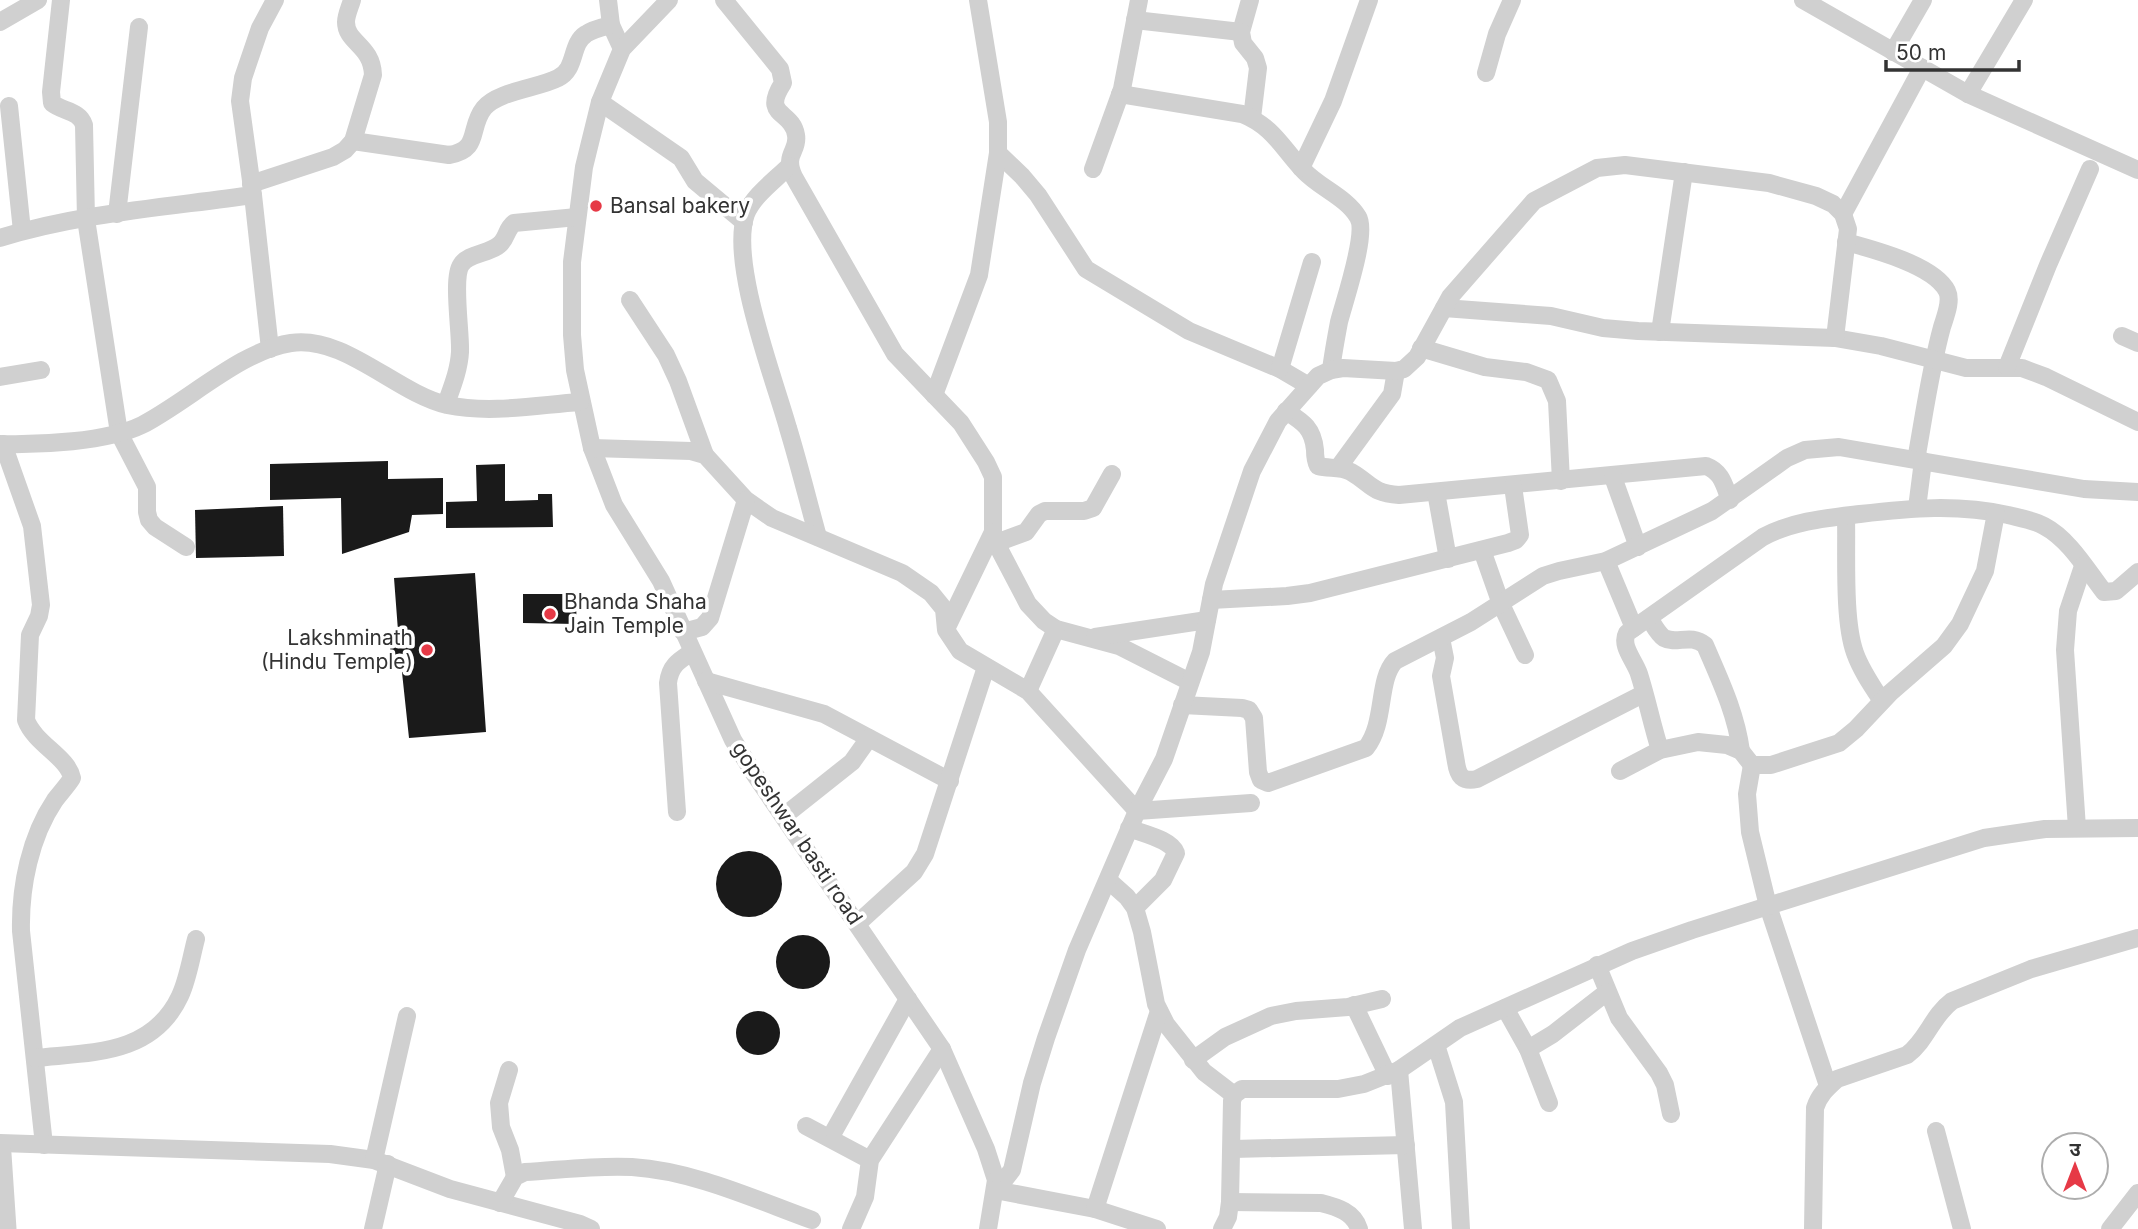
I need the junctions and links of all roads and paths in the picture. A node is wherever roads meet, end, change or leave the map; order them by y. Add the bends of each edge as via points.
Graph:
1 (38, 0) edge
2 (61, 0) edge
3 (275, 0) edge
4 (352, 0) edge
5 (608, 0) edge
6 (669, 0) edge
7 (724, 0) edge
8 (978, 0) edge
9 (1139, 0) edge
10 (1250, 0) edge
11 (1369, 0) edge
12 (1512, 0) edge
13 (1803, 0) edge
14 (1923, 0) edge
15 (2024, 0) edge
16 (1, 19) edge
17 (1135, 20) junction
18 (611, 25) junction
19 (139, 27) dead end
20 (1241, 32) junction
21 (622, 49) junction
22 (1892, 52) junction
23 (1922, 68) junction
24 (1486, 73) dead end
25 (1120, 94) junction
26 (1968, 94) junction
27 (600, 102) junction
28 (9, 106) dead end
29 (1252, 118) junction
30 (353, 141) junction
31 (998, 153) junction
32 (789, 166) junction
33 (1301, 168) junction
34 (1093, 169) dead end
35 (2090, 169) dead end
36 (2138, 170) edge
37 (1684, 172) junction
38 (252, 190) junction
39 (117, 214) junction
40 (1843, 214) junction
41 (577, 217) junction
42 (86, 219) junction
43 (744, 222) junction
44 (22, 231) junction
45 (0, 238) edge
46 (1846, 242) junction
47 (1312, 262) dead end
48 (630, 300) dead end
49 (1444, 308) junction
50 (1660, 331) junction
51 (1835, 338) junction
52 (1421, 348) junction
53 (270, 349) junction
54 (1933, 361) junction
55 (2007, 367) junction
56 (1280, 369) junction
57 (41, 370) dead end
58 (1331, 370) junction
59 (1396, 371) junction
60 (0, 377) edge
61 (1309, 386) junction
62 (934, 395) junction
63 (580, 402) junction
64 (446, 404) junction
65 (1286, 411) junction
66 (2138, 422) edge
67 (119, 433) junction
68 (2, 444) edge
69 (592, 448) junction
70 (705, 455) junction
71 (1920, 461) junction
72 (1338, 468) junction
73 (1112, 474) dead end
74 (1613, 477) junction
75 (1561, 481) junction
76 (1513, 486) junction
77 (1436, 492) junction
78 (2138, 492) edge
79 (746, 500) junction
80 (1730, 500) junction
81 (1917, 508) junction
82 (1996, 513) junction
83 (1846, 516) junction
84 (818, 537) junction
85 (994, 538) junction
86 (186, 547) dead end
87 (1638, 547) junction
88 (1482, 550) junction
89 (1448, 559) junction
90 (1606, 562) junction
91 (2083, 566) junction
92 (2138, 572) edge
93 (1211, 600) junction
94 (1501, 604) junction
95 (1207, 620) junction
96 (1642, 623) junction
97 (1055, 629) junction
98 (946, 630) junction
99 (683, 632) junction
100 (1085, 638) junction
101 (1441, 638) junction
102 (692, 652) junction
103 (1525, 655) dead end
104 (986, 667) junction
105 (705, 681) junction
106 (1191, 682) junction
107 (1028, 691) junction
108 (1643, 694) junction
109 (1882, 701) junction
110 (1182, 705) junction
111 (869, 738) junction
112 (1660, 750) junction
113 (1747, 758) junction
114 (1620, 771) dead end
115 (950, 781) junction
116 (1251, 803) dead end
117 (1137, 811) junction
118 (677, 812) dead end
119 (784, 816) junction
120 (1129, 828) junction
121 (2077, 828) junction
122 (2138, 828) edge
123 (1108, 880) junction
124 (1768, 906) junction
125 (1135, 908) junction
126 (858, 923) junction
127 (2138, 938) edge
128 (196, 939) dead end
129 (1597, 965) junction
130 (1607, 992) junction
131 (908, 999) junction
132 (1382, 999) dead end
133 (1354, 1005) junction
134 (1505, 1008) junction
135 (1159, 1011) junction
136 (407, 1016) dead end
137 (1436, 1045) junction
138 (942, 1049) junction
139 (1528, 1049) junction
140 (35, 1058) junction
141 (1193, 1060) junction
142 (509, 1069) dead end
143 (1394, 1073) junction
144 (1828, 1086) junction
145 (1234, 1095) junction
146 (1549, 1103) dead end
147 (1671, 1114) dead end
148 (806, 1126) dead end
149 (834, 1131) dead end
150 (1936, 1131) dead end
151 (0, 1143) edge
152 (44, 1145) junction
153 (1406, 1145) junction
154 (1233, 1149) junction
155 (0, 1154) edge
156 (870, 1160) junction
157 (381, 1162) junction
158 (515, 1177) junction
159 (995, 1185) junction
160 (2138, 1193) edge
161 (1230, 1202) junction
162 (500, 1203) junction
163 (1095, 1209) junction
164 (812, 1220) dead end
165 (5, 1229) edge
166 (373, 1229) edge
167 (591, 1229) edge
168 (851, 1229) edge
169 (988, 1229) edge
170 (1157, 1229) edge
171 (1222, 1229) edge
172 (1359, 1229) edge
173 (1413, 1229) edge
174 (1461, 1229) edge
175 (1813, 1229) edge
176 (1962, 1229) edge
177 (2110, 1229) edge

1 - 16 street
2 - 42 street via 52,103 75,113 84,125
3 - 38 street via 260,28 240,101
4 - 30 street via 348,33 368,54 373,75
5 - 18 street
6 - 21 street, gopeshwar basti road
7 - 32 street via 783,76 774,96 779,113 794,127 797,138
8 - 31 street via 998,122
9 - 17 street
10 - 20 street
11 - 33 street via 1333,101
12 - 24 street via 1496,34
13 - 22 street
14 - 22 street
15 - 26 street
17 - 20 street
17 - 25 street
18 - 21 street
18 - 30 street via 584,34 570,68 559,78 494,99 485,107 468,149 461,153
19 - 39 street
20 - 29 street via 1258,68
21 - 27 street, gopeshwar basti road
22 - 23 street
23 - 26 street
23 - 40 street
25 - 29 street
25 - 34 street
26 - 36 street
27 - 41 street, gopeshwar basti road
27 - 43 street via 681,158 695,181
28 - 44 street
29 - 33 street via 1271,130
30 - 38 street via 333,157
31 - 56 street via 1038,195 1086,269 1189,331
31 - 62 street via 979,275
32 - 43 street via 753,202
32 - 62 street via 895,354
33 - 58 street via 1347,204 1361,225
35 - 55 street
37 - 40 street via 1769,183 1816,196
37 - 49 street via 1610,165 1534,201
37 - 50 street
38 - 39 street
38 - 53 street
39 - 42 street
40 - 46 street
41 - 63 street, gopeshwar basti road via 572,335
41 - 64 street via 514,223 499,246 461,264 457,278 460,353
42 - 44 street
42 - 67 street
43 - 84 street via 742,250 749,294
44 - 45 street
46 - 51 street
46 - 54 street via 1920,268 1948,291
47 - 56 street
48 - 70 street via 666,355
49 - 50 street
49 - 52 street
50 - 51 street
51 - 54 street
52 - 59 street via 1411,363
52 - 75 street via 1548,380 1557,401
53 - 64 street via 292,343 324,345 415,393
53 - 67 street via 141,426
54 - 55 street via 1966,368
54 - 71 street
55 - 66 street via 2035,372
56 - 61 street
57 - 60 street
58 - 59 street
58 - 61 street
59 - 72 street via 1392,394
61 - 65 street
62 - 85 street via 961,423 993,477
63 - 64 street via 479,409
63 - 69 street, gopeshwar basti road
65 - 72 street via 1307,424 1318,466
65 - 93 street via 1252,471
67 - 68 street
67 - 86 street via 147,487 149,520
68 - 140 street via 30,519 41,605 30,635 26,720 66,764 72,778 55,800 33,848 21,904
69 - 70 street
69 - 99 street, gopeshwar basti road via 614,505 661,581
70 - 79 street
71 - 78 street via 2084,489
71 - 80 street via 1839,447 1805,450
71 - 81 street
72 - 77 street via 1386,494
73 - 85 street via 1093,508 1045,511 1026,532
74 - 75 street
74 - 80 street via 1706,466 1721,477
74 - 87 street
75 - 76 street
76 - 77 street
76 - 88 street via 1520,535
77 - 89 street
79 - 84 street via 772,518
79 - 99 street via 710,618 702,627
80 - 87 street
81 - 82 street
81 - 83 street
82 - 91 street via 2043,525 2059,536
82 - 109 street via 1985,571 1960,624 1944,646
83 - 96 street via 1793,524 1762,537
83 - 109 street via 1854,651
84 - 98 street via 918,582 940,601
85 - 97 street via 1028,604
85 - 98 street
87 - 90 street
88 - 89 street
88 - 94 street
89 - 93 street via 1310,593
90 - 94 street via 1543,576
90 - 96 street
91 - 92 street via 2104,592 2110,593
91 - 121 street via 2068,611 2065,650
93 - 95 street
94 - 101 street
94 - 103 street
95 - 100 street
95 - 106 street
96 - 108 street via 1624,638
96 - 113 street via 1667,639 1692,639 1705,645
97 - 100 street
97 - 107 street
98 - 104 street via 960,652
99 - 102 street, gopeshwar basti road
100 - 106 street via 1119,646
101 - 108 street via 1445,659 1441,676 1458,774 1469,780
101 - 110 street via 1390,666 1374,738 1366,748 1268,783 1258,772 1250,710
102 - 105 street, gopeshwar basti road
102 - 118 street via 669,671
104 - 107 street
104 - 115 street
105 - 111 street via 824,714
105 - 119 street, gopeshwar basti road via 733,740
106 - 110 street
107 - 117 street
108 - 112 street
109 - 113 street via 1839,743 1771,765
110 - 117 street via 1164,759
111 - 115 street
111 - 119 street via 852,762
112 - 113 street via 1698,742 1727,745
112 - 114 street
113 - 124 street via 1750,832
115 - 126 street via 914,872
116 - 117 street
117 - 120 street
119 - 126 street, gopeshwar basti road
120 - 123 street
120 - 125 street via 1165,842 1176,853 1163,880
121 - 122 street
121 - 124 street via 1983,838
123 - 125 street
123 - 159 street via 1046,1038 1012,1170
124 - 129 street
124 - 144 street
125 - 135 street
126 - 131 street, gopeshwar basti road
127 - 144 street via 2031,969 1952,1001 1907,1055
128 - 140 street via 180,996 169,1015 143,1038 116,1050
129 - 130 street
129 - 134 street
130 - 139 street
130 - 147 street via 1619,1018 1659,1073
131 - 138 street, gopeshwar basti road
131 - 149 street
132 - 133 street
133 - 141 street via 1271,1016 1225,1037
133 - 143 street
134 - 137 street via 1460,1028
134 - 139 street
135 - 141 street
135 - 163 street
136 - 157 street
137 - 143 street
137 - 174 street via 1457,1124
138 - 156 street
138 - 159 street, gopeshwar basti road via 986,1149
139 - 146 street
140 - 152 street
141 - 145 street
142 - 158 street via 499,1103
143 - 145 street via 1338,1088 1252,1088
143 - 153 street
144 - 175 street via 1815,1108
145 - 154 street
148 - 156 street
150 - 176 street
151 - 152 street
152 - 157 street via 330,1154
153 - 154 street
153 - 173 street
154 - 161 street
155 - 165 street
156 - 168 street via 865,1197
157 - 162 street
157 - 166 street
158 - 162 street
158 - 164 street via 525,1172 640,1168 715,1185
159 - 163 street
159 - 169 street, gopeshwar basti road
160 - 177 street
161 - 171 street
161 - 172 street via 1321,1203 1350,1214
162 - 167 street
163 - 170 street

